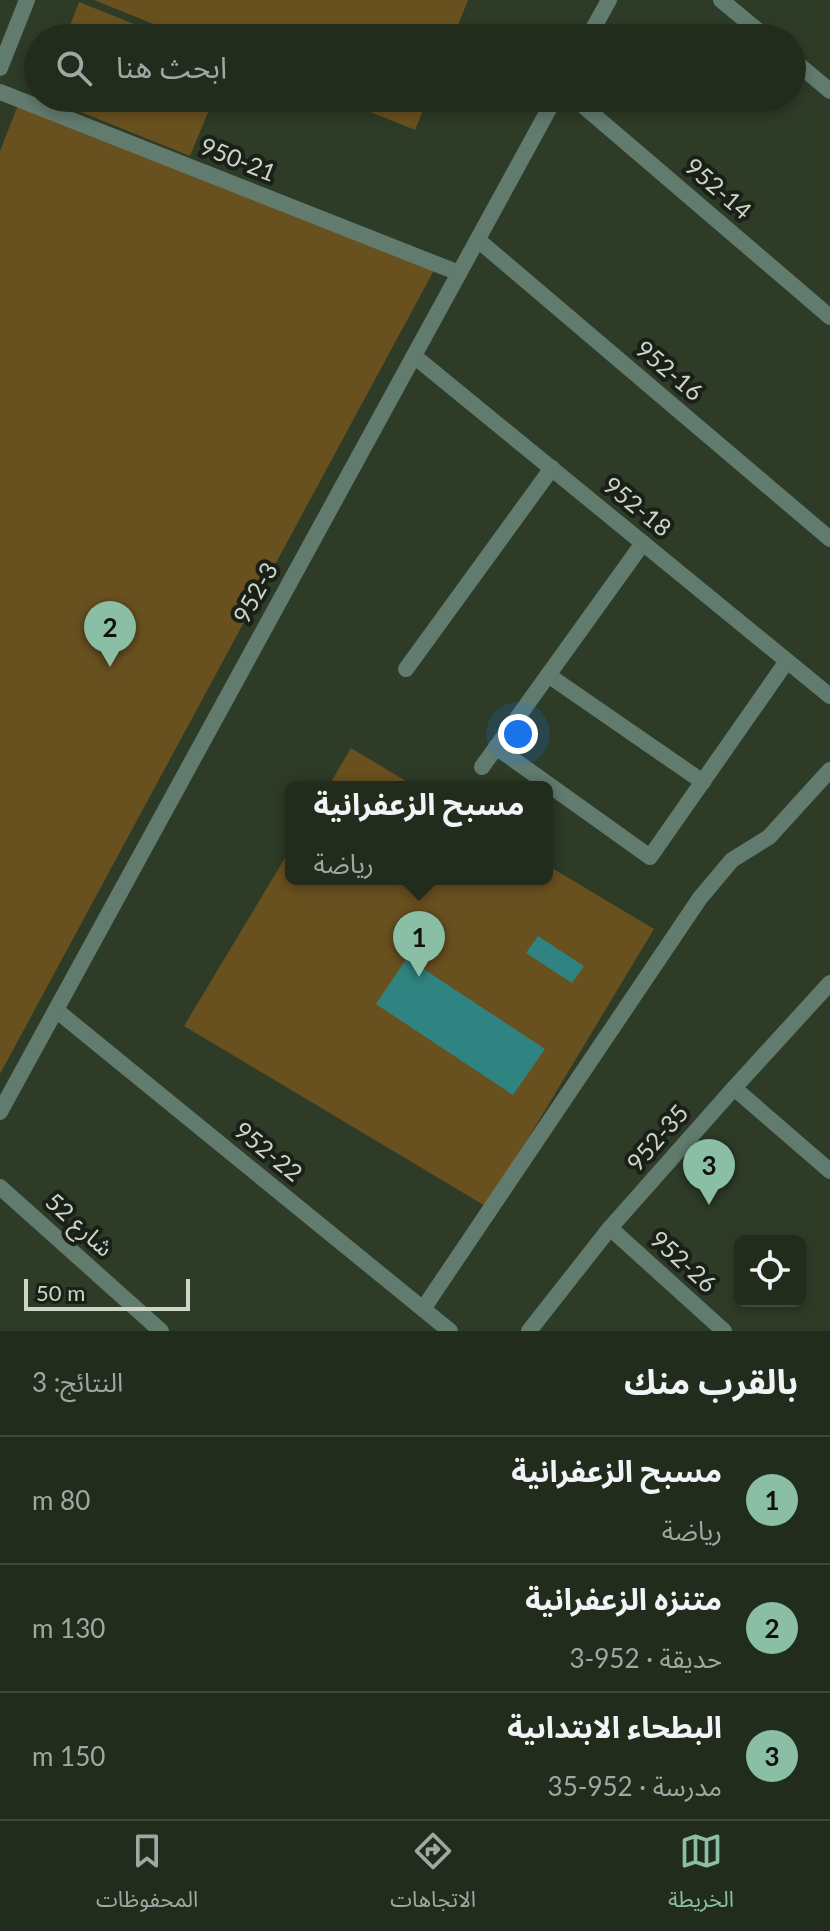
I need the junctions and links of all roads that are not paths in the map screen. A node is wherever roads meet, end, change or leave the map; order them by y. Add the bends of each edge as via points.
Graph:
1 (27, 0) edge
2 (609, 0) edge
3 (721, 0) edge
4 (596, 24) edge
5 (750, 24) edge
6 (0, 68) edge
7 (806, 71) edge
8 (830, 91) edge
9 (0, 92) edge
10 (24, 101) edge
11 (51, 112) edge
12 (547, 112) edge
13 (590, 112) edge
14 (478, 240) junction
15 (459, 273) junction
16 (830, 317) edge
17 (414, 356) junction
18 (552, 468) junction
19 (830, 539) edge
20 (643, 543) junction
21 (787, 661) junction
22 (406, 669) dead end
23 (548, 675) junction
24 (830, 696) edge
25 (496, 747) junction
26 (482, 767) dead end
27 (830, 770) edge
28 (544, 781) edge
29 (703, 782) junction
30 (553, 788) edge
31 (830, 983) edge
32 (56, 1010) junction
33 (734, 1088) junction
34 (0, 1112) edge
35 (830, 1171) edge
36 (0, 1187) edge
37 (610, 1228) junction
38 (423, 1309) junction
39 (161, 1331) edge
40 (450, 1331) edge
41 (529, 1331) edge
42 (724, 1331) edge

1 - 6 street
2 - 4 street
3 - 5 street
7 - 8 street
9 - 10 street, 950-21
11 - 15 street, 950-21
12 - 14 street, 952-3
13 - 16 street, 952-14
14 - 15 street, 952-3
14 - 19 street, 952-16
15 - 17 street, 952-3
17 - 18 street, 952-18
17 - 32 street, 952-3
18 - 20 street, 952-18
18 - 22 street
20 - 21 street, 952-18
20 - 23 street
21 - 24 street, 952-18
21 - 29 street
23 - 25 street
23 - 29 street
25 - 26 street
25 - 28 street
27 - 38 street via 769,837 732,860 700,898
29 - 30 street via 650,857
31 - 33 street, 952-35
32 - 34 street, 952-3
32 - 38 street, 952-22
33 - 35 street
33 - 37 street, 952-35
36 - 39 street, شارع 52
37 - 41 street, 952-35
37 - 42 street, 952-26
38 - 40 street, 952-22

